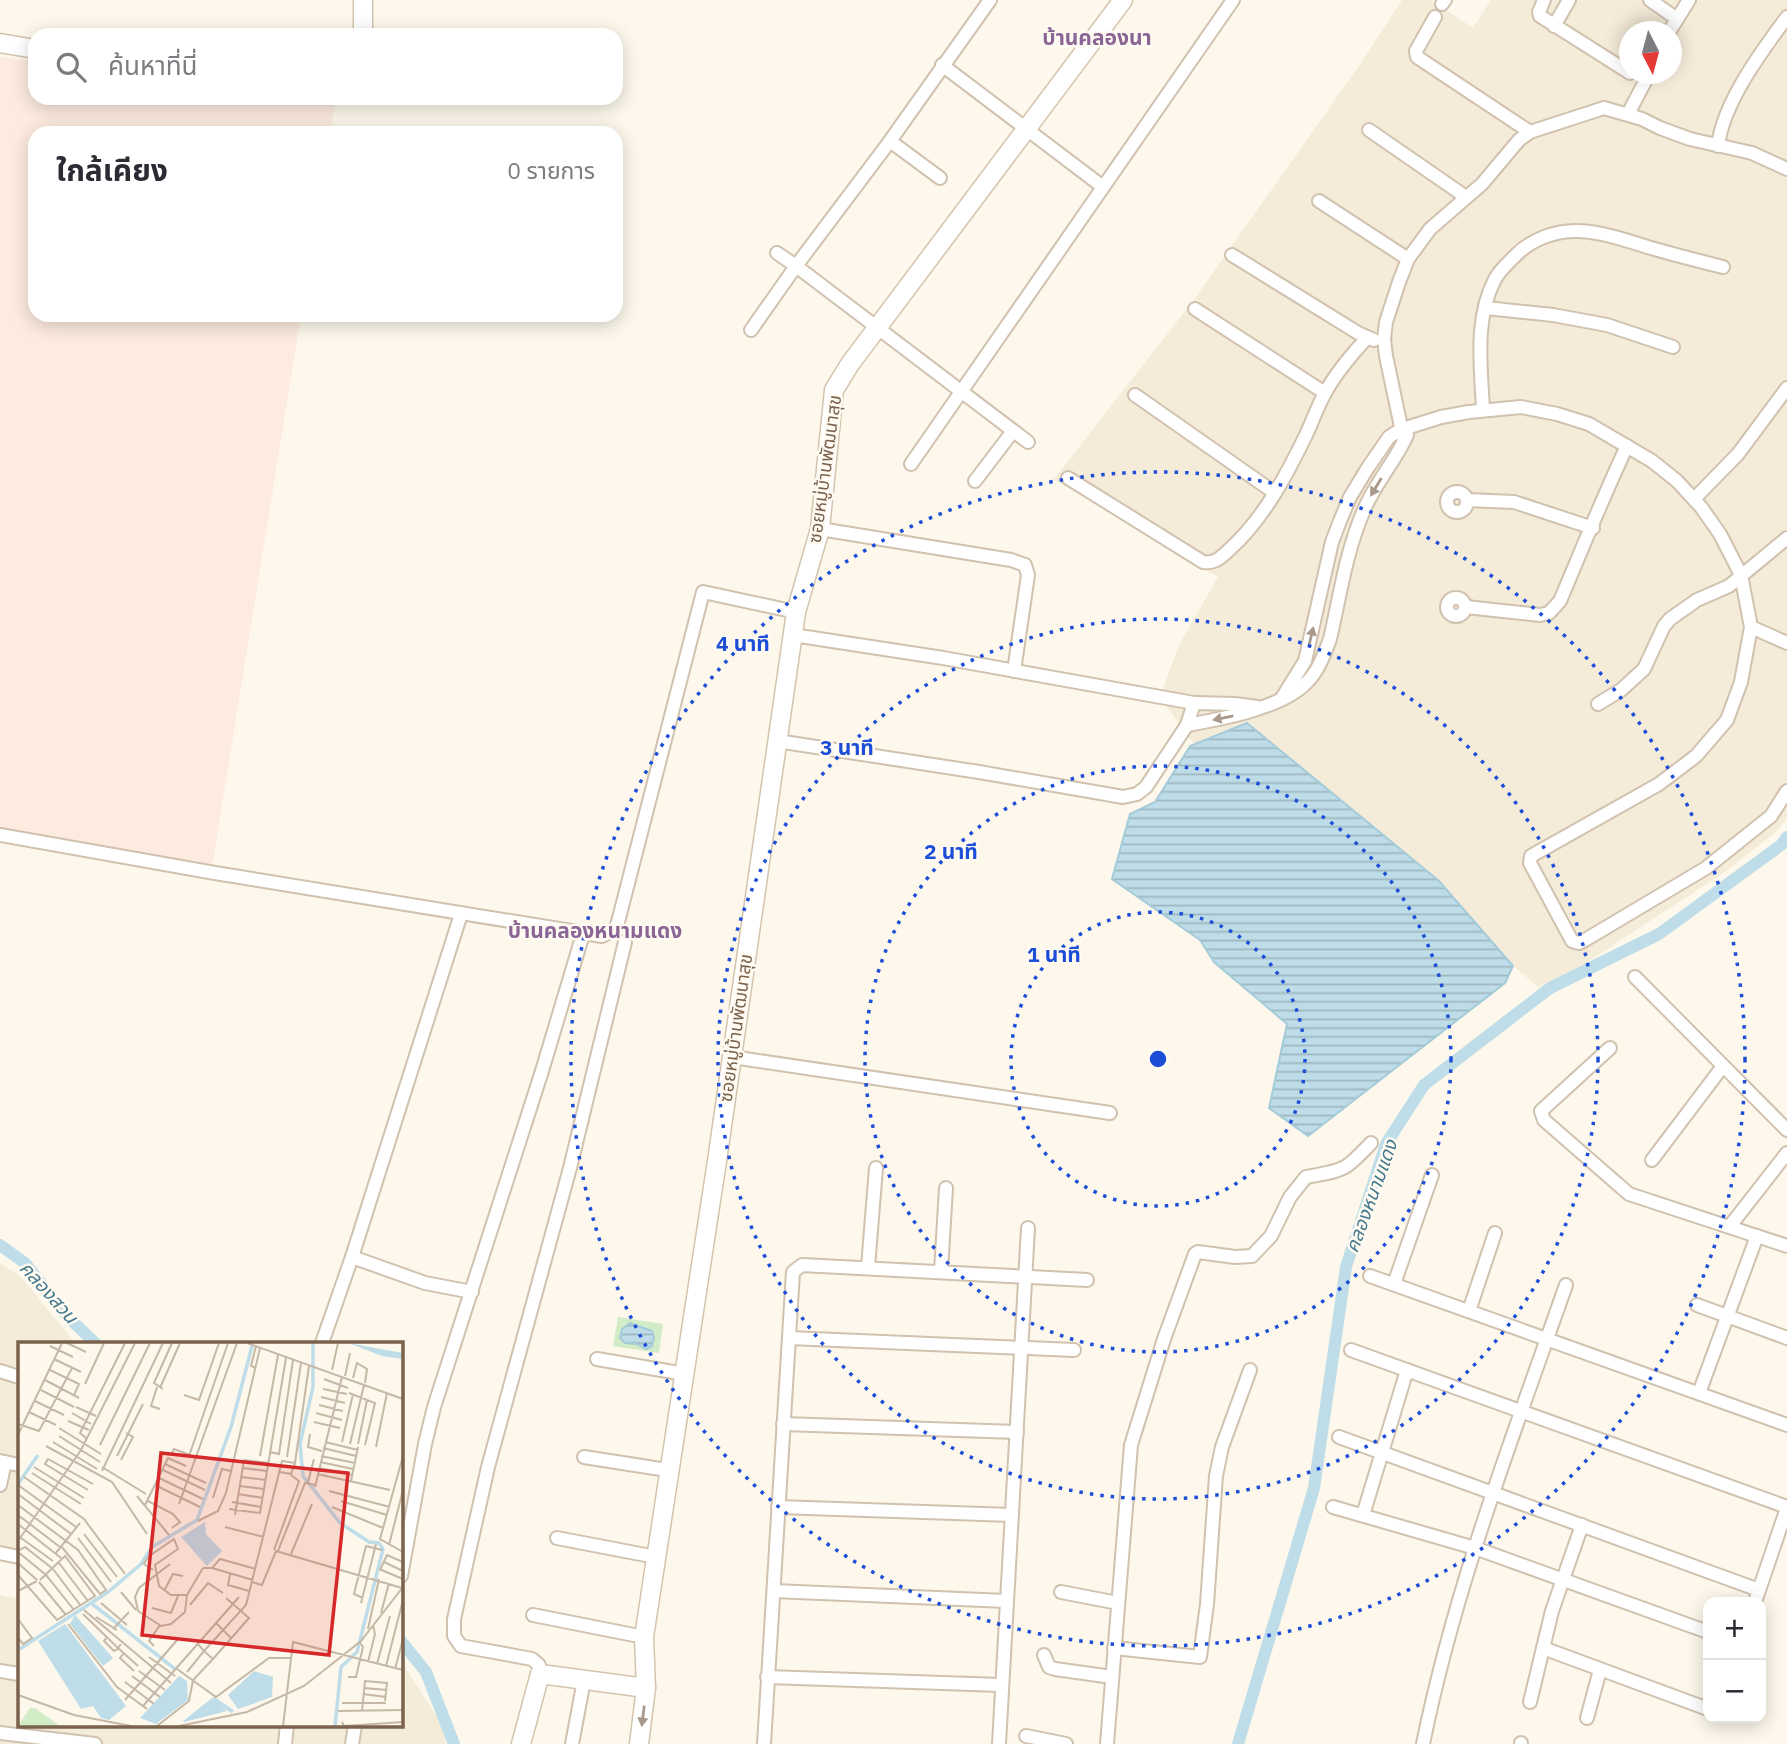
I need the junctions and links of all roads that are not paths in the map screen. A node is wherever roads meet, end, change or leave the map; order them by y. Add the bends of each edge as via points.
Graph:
1 (363, 0) edge
2 (990, 0) edge
3 (1123, 0) edge
4 (1233, 0) edge
5 (1544, 0) edge
6 (1569, 0) edge
7 (1650, 0) edge
8 (1689, 0) edge
9 (1435, 17) dead end
10 (1787, 17) edge
11 (1677, 19) joint
12 (1554, 26) junction
13 (363, 28) edge
14 (0, 43) edge
15 (28, 48) edge
16 (942, 65) junction
17 (1619, 66) edge
18 (1644, 84) edge
19 (1628, 114) junction
20 (1027, 129) junction
21 (1370, 130) dead end
22 (1530, 132) junction
23 (890, 141) junction
24 (1718, 146) junction
25 (1787, 169) edge
26 (940, 178) dead end
27 (1103, 187) junction
28 (1466, 197) junction
29 (1319, 201) dead end
30 (777, 253) dead end
31 (1232, 254) dead end
32 (1408, 259) junction
33 (796, 266) junction
34 (1723, 267) dead end
35 (1486, 308) junction
36 (1195, 309) dead end
37 (879, 328) junction
38 (751, 330) dead end
39 (1367, 338) junction
40 (1385, 344) junction
41 (1673, 347) dead end
42 (1787, 388) edge
43 (961, 393) junction
44 (1325, 393) junction
45 (1135, 395) dead end
46 (1483, 410) junction
47 (1013, 431) junction
48 (1407, 431) junction
49 (1028, 442) dead end
50 (1628, 446) junction
51 (911, 464) dead end
52 (1068, 478) dead end
53 (975, 481) dead end
54 (1275, 493) junction
55 (1694, 499) junction
56 (1467, 500) dead end
57 (1593, 528) junction
58 (820, 529) junction
59 (1787, 538) edge
60 (1741, 575) junction
61 (1466, 607) dead end
62 (796, 612) junction
63 (1751, 627) junction
64 (793, 635) junction
65 (1787, 643) edge
66 (1014, 671) junction
67 (1282, 698) junction
68 (1194, 703) junction
69 (1598, 704) dead end
70 (1257, 707) junction
71 (1187, 724) junction
72 (777, 741) junction
73 (1787, 791) edge
74 (0, 835) edge
75 (461, 914) junction
76 (583, 934) junction
77 (625, 942) dead end
78 (1635, 976) dead end
79 (1610, 1048) dead end
80 (732, 1057) junction
81 (1723, 1066) junction
82 (1110, 1113) dead end
83 (1787, 1130) edge
84 (1371, 1143) dead end
85 (1787, 1153) edge
86 (1652, 1160) dead end
87 (876, 1168) dead end
88 (1432, 1175) dead end
89 (946, 1188) dead end
90 (1730, 1226) junction
91 (1028, 1228) dead end
92 (1495, 1233) dead end
93 (1757, 1236) junction
94 (1787, 1246) edge
95 (352, 1257) junction
96 (869, 1267) junction
97 (942, 1271) junction
98 (1027, 1276) junction
99 (1370, 1276) dead end
100 (1087, 1280) dead end
101 (1394, 1284) junction
102 (1566, 1284) dead end
103 (472, 1292) junction
104 (1698, 1305) dead end
105 (1469, 1311) junction
106 (1728, 1317) junction
107 (789, 1338) junction
108 (1787, 1338) edge
109 (1547, 1339) junction
110 (322, 1342) edge
111 (1021, 1348) junction
112 (1074, 1350) dead end
113 (1351, 1350) dead end
114 (597, 1359) dead end
115 (1250, 1370) dead end
116 (1407, 1370) junction
117 (0, 1371) edge
118 (684, 1373) junction
119 (18, 1377) edge
120 (1699, 1393) junction
121 (1521, 1410) junction
122 (783, 1424) junction
123 (1787, 1425) edge
124 (1017, 1432) junction
125 (1339, 1437) dead end
126 (1380, 1452) junction
127 (584, 1457) dead end
128 (3, 1462) edge
129 (668, 1472) junction
130 (0, 1485) edge
131 (1493, 1493) junction
132 (778, 1507) junction
133 (1333, 1507) dead end
134 (1787, 1507) edge
135 (1012, 1515) junction
136 (1363, 1515) junction
137 (1582, 1525) junction
138 (557, 1538) dead end
139 (1475, 1548) junction
140 (0, 1553) edge
141 (655, 1556) junction
142 (18, 1557) edge
143 (402, 1571) edge
144 (1563, 1581) junction
145 (774, 1591) junction
146 (1061, 1592) dead end
147 (1757, 1596) edge
148 (1006, 1601) junction
149 (1118, 1603) junction
150 (533, 1615) dead end
151 (1703, 1631) edge
152 (644, 1637) junction
153 (1114, 1648) junction
154 (1543, 1648) junction
155 (1044, 1655) dead end
156 (1600, 1670) junction
157 (0, 1671) edge
158 (18, 1674) edge
159 (540, 1674) junction
160 (768, 1677) junction
161 (1112, 1677) junction
162 (584, 1681) junction
163 (1001, 1685) junction
164 (646, 1688) junction
165 (1530, 1702) dead end
166 (1703, 1707) edge
167 (1587, 1718) dead end
168 (288, 1726) edge
169 (355, 1726) edge
170 (0, 1733) edge
171 (1026, 1736) dead end
172 (94, 1744) edge
173 (285, 1744) edge
174 (352, 1744) edge
175 (521, 1744) edge
176 (572, 1744) edge
177 (639, 1744) edge
178 (764, 1744) edge
179 (999, 1744) edge
180 (1066, 1744) edge
181 (1107, 1744) edge
182 (1423, 1744) edge

1 - 13 street
2 - 16 street
3 - 20 street, ซอยหมู่บ้านพัฒนาสุข
4 - 27 street
5 - 12 street via 1540,16
6 - 12 street
7 - 11 street
8 - 11 street
9 - 22 street via 1417,57
10 - 24 street via 1726,110
12 - 17 street
14 - 15 street
16 - 20 street
16 - 23 street
18 - 19 street
19 - 22 street via 1604,108
19 - 24 street
20 - 27 street
20 - 37 street, ซอยหมู่บ้านพัฒนาสุข
21 - 28 street
22 - 28 street
23 - 26 street
23 - 33 street
24 - 25 street via 1752,153
27 - 43 street
28 - 32 street via 1430,229
29 - 32 street
30 - 33 street
31 - 39 street
32 - 40 street via 1386,321
33 - 37 street
33 - 38 street
34 - 35 street via 1599,234 1552,234 1523,248 1496,276
35 - 41 street via 1607,325
35 - 46 street via 1480,355
36 - 44 street
37 - 43 street
37 - 58 street, ซอยหมู่บ้านพัฒนาสุข via 834,390
39 - 40 street
39 - 44 street
40 - 48 street
42 - 55 street via 1738,454
43 - 47 street
43 - 51 street
44 - 54 street
45 - 54 street
46 - 48 street via 1441,417
46 - 50 street via 1521,407 1557,414 1589,424
47 - 49 street
47 - 53 street
48 -> 67 street via 1355,531 1324,656 1307,682
67 -> 48 street via 1305,661 1332,542 1350,497 1389,438
50 - 55 street via 1661,467
50 - 57 street
52 - 54 street via 1210,563 1243,537
55 - 60 street via 1720,534
56 - 57 street via 1514,502
57 - 61 street via 1560,601 1549,613
58 - 62 street, ซอยหมู่บ้านพัฒนาสุข
58 - 66 street via 1024,565 1028,575
59 - 60 street
60 - 63 street
60 - 69 street via 1670,619 1644,669
62 - 64 street, ซอยหมู่บ้านพัฒนาสุข
62 - 76 street via 703,592 618,922 602,936
63 - 65 street
63 - 73 street via 1733,705 1711,740 1659,784 1534,853 1530,863 1572,941 1579,943 1706,868 1771,816
64 - 66 street
64 - 72 street, ซอยหมู่บ้านพัฒนาสุข
66 - 68 street
67 - 70 street
68 - 70 street
68 - 71 street
70 -> 71 street via 1241,715
71 - 72 street via 1146,787 1123,797
72 - 80 street, ซอยหมู่บ้านพัฒนาสุข
74 - 75 street
75 - 76 street
75 - 95 street
76 - 103 street
77 - 159 street via 570,1168 488,1467 454,1619 454,1636 461,1646 532,1658
78 - 81 street
79 - 90 street via 1541,1111 1544,1120 1629,1194
80 - 82 street
80 - 118 street, ซอยหมู่บ้านพัฒนาสุข
81 - 83 street
81 - 86 street
84 - 149 street via 1339,1172 1306,1177 1290,1197 1271,1236 1252,1256 1195,1254 1134,1430
85 - 90 street
87 - 96 street
88 - 101 street
89 - 97 street
90 - 93 street
91 - 98 street
92 - 105 street
93 - 94 street
93 - 106 street
95 - 103 street via 425,1283
95 - 110 street
96 - 97 street
96 - 107 street via 797,1268 792,1278
97 - 98 street
98 - 100 street
98 - 111 street
99 - 101 street
101 - 105 street
102 - 109 street
103 - 143 street via 434,1407
104 - 106 street
105 - 109 street
106 - 108 street
106 - 120 street
107 - 111 street
107 - 122 street
109 - 120 street
109 - 121 street
111 - 112 street
111 - 124 street
113 - 116 street
114 - 118 street
115 - 153 street via 1218,1462 1200,1657
116 - 121 street
116 - 126 street
117 - 119 street
118 - 129 street, ซอยหมู่บ้านพัฒนาสุข
120 - 123 street
121 - 131 street
121 - 134 street
122 - 124 street
122 - 132 street
124 - 135 street
125 - 126 street
126 - 131 street
126 - 136 street
127 - 129 street
128 - 130 street
129 - 141 street, ซอยหมู่บ้านพัฒนาสุข
131 - 137 street
131 - 139 street
132 - 135 street
132 - 145 street
133 - 136 street
134 - 147 street
135 - 148 street
136 - 139 street
137 - 144 street
137 - 147 street
138 - 141 street
139 - 144 street
139 - 182 street
140 - 142 street
141 - 152 street, ซอยหมู่บ้านพัฒนาสุข
144 - 151 street
144 - 154 street
145 - 148 street
145 - 160 street
146 - 149 street
148 - 163 street
149 - 153 street
150 - 152 street
152 - 164 street, ซอยหมู่บ้านพัฒนาสุข
153 - 161 street
154 - 156 street
154 - 165 street
155 - 161 street via 1055,1669
156 - 166 street
156 - 167 street
157 - 158 street
159 - 162 street
159 - 175 street
160 - 163 street
160 - 178 street
161 - 181 street
162 - 164 street
162 - 176 street
163 - 179 street
164 -> 177 street, ซอยหมู่บ้านพัฒนาสุข
168 - 173 street
169 - 174 street
170 - 172 street
171 - 180 street

